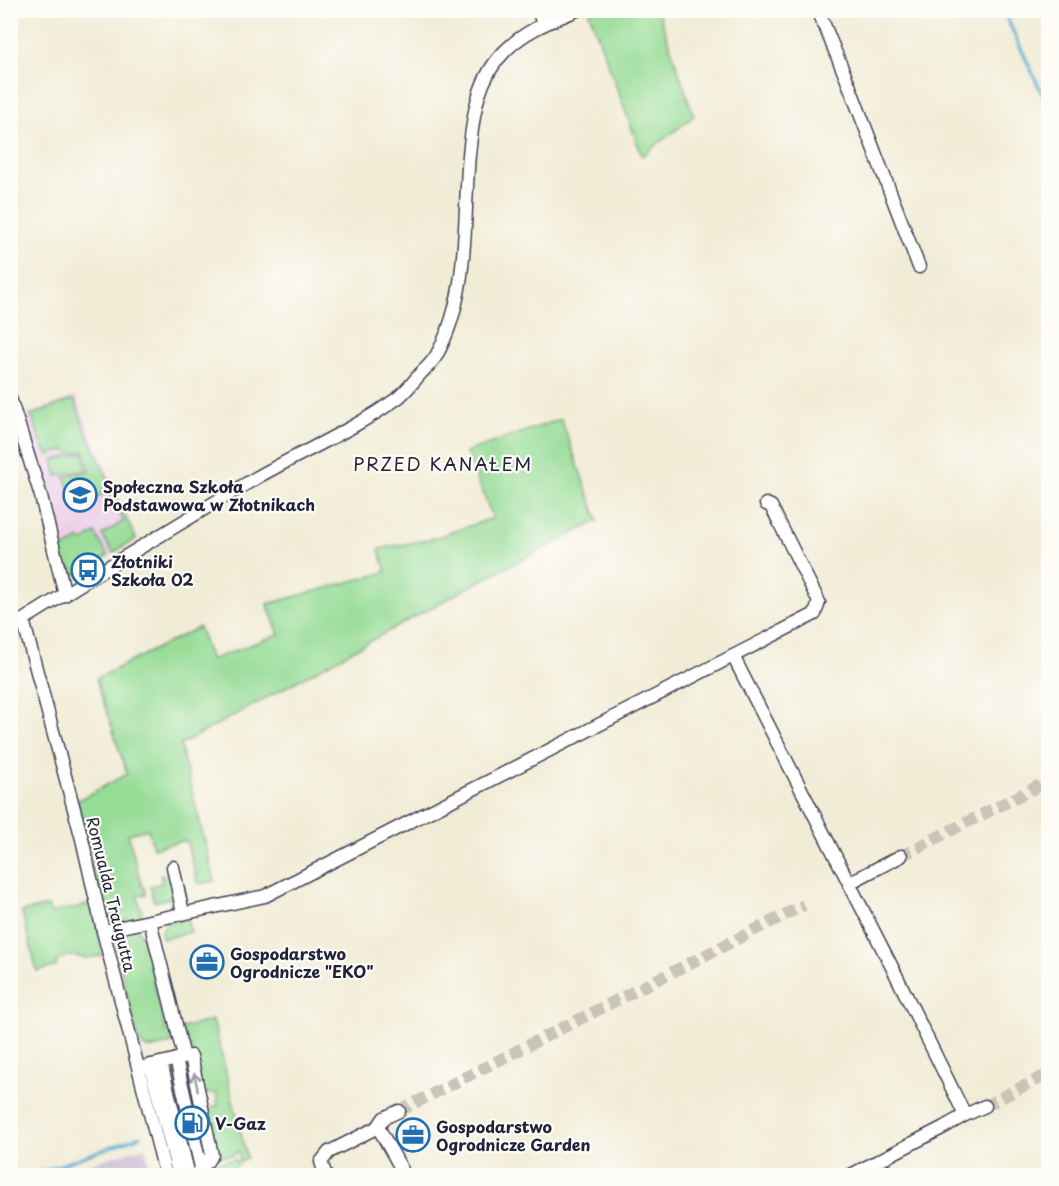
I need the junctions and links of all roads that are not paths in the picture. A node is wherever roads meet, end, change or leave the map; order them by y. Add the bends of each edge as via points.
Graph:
1 (538, 10) edge
2 (577, 10) edge
3 (818, 10) edge
4 (543, 24) junction
5 (919, 267) dead end
6 (10, 398) edge
7 (766, 504) dead end
8 (65, 595) junction
9 (23, 620) junction
10 (10, 628) edge
11 (733, 656) junction
12 (901, 856) tunnel mouth
13 (173, 867) dead end
14 (849, 883) junction
15 (183, 913) junction
16 (150, 921) junction
17 (103, 931) junction
18 (180, 1058) junction
19 (150, 1065) junction
20 (985, 1106) tunnel mouth
21 (399, 1111) tunnel mouth
22 (965, 1115) junction
23 (378, 1128) junction
24 (402, 1170) dead end
25 (198, 1172) edge
26 (165, 1176) edge
27 (178, 1176) edge
28 (189, 1176) edge
29 (326, 1176) edge
30 (849, 1176) edge

1 - 4 street
2 - 4 street
3 - 5 street
4 - 8 street via 500,56 477,102 461,277 453,318 435,358 400,396
6 - 8 street via 41,496
7 - 11 street via 771,506 819,602 815,614
8 - 9 street
9 - 10 street
9 - 17 street, Romualda Traugutta
11 - 14 street
11 - 15 street via 265,896
12 - 14 street
13 - 15 street
14 - 22 street
15 - 16 street
16 - 17 street
16 - 18 street
17 - 19 street, Romualda Traugutta
18 - 19 street
25 -> 18 street via 212,1155 191,1056
19 - 26 street, Romualda Traugutta
19 - 27 street
19 - 28 street
20 - 22 street
21 - 23 street via 384,1118
22 - 30 street
23 - 24 street
23 - 29 street via 329,1152 321,1162

